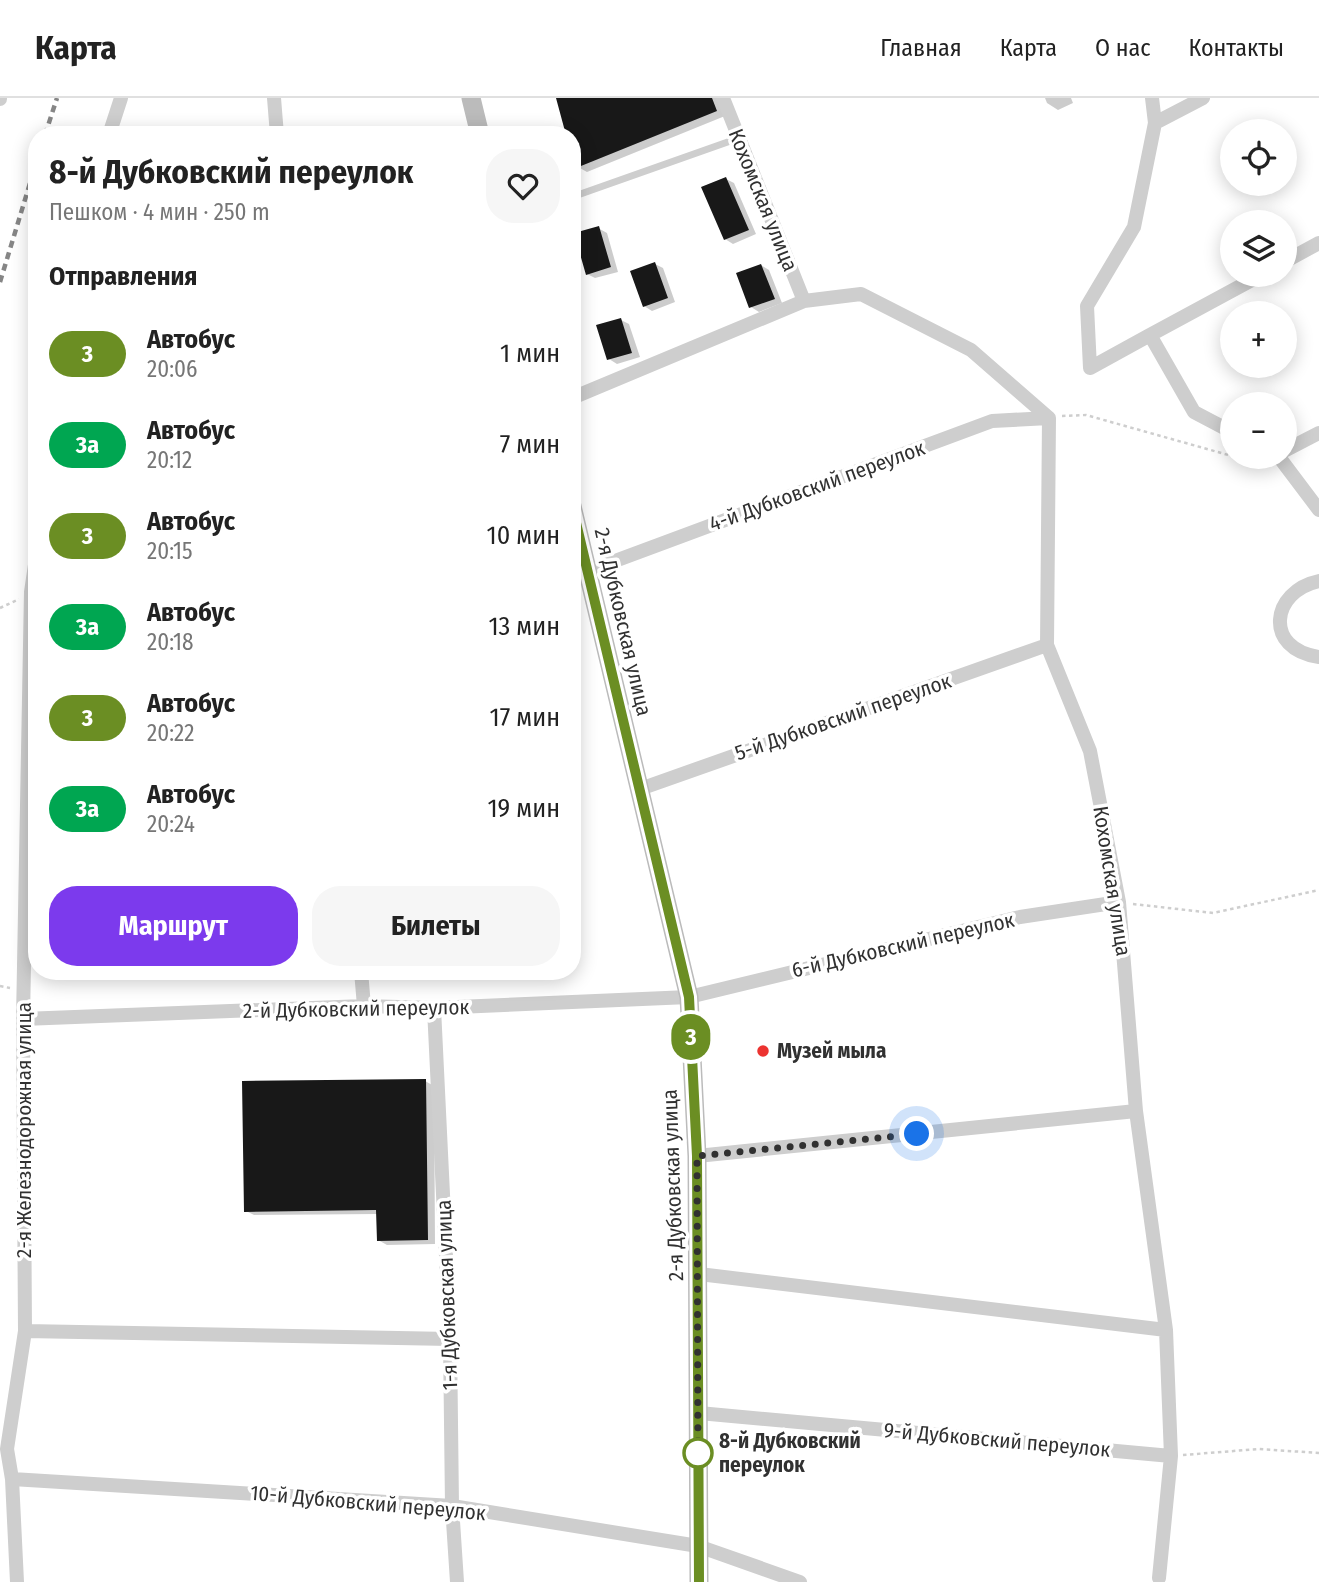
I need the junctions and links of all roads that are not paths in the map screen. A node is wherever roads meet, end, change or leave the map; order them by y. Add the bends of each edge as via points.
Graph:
1 (121, 98) edge
2 (274, 98) edge
3 (471, 98) edge
4 (723, 98) edge
5 (1152, 98) edge
6 (1203, 98) edge
7 (1155, 123) junction
8 (112, 126) edge
9 (276, 126) edge
10 (478, 126) edge
11 (739, 138) junction
12 (581, 194) edge
13 (1319, 243) edge
14 (1297, 255) edge
15 (1239, 287) edge
16 (804, 301) junction
17 (1150, 335) junction
18 (581, 394) edge
19 (1049, 418) junction
20 (1220, 426) edge
21 (1319, 433) edge
22 (1297, 444) edge
23 (1288, 469) edge
24 (1319, 510) edge
25 (581, 571) edge
26 (581, 575) edge
27 (1319, 581) edge
28 (1047, 645) junction
29 (1319, 657) edge
30 (28, 752) edge
31 (639, 789) junction
32 (1119, 902) junction
33 (362, 980) edge
34 (689, 997) junction
35 (364, 1006) junction
36 (434, 1008) junction
37 (23, 1019) junction
38 (1136, 1111) junction
39 (697, 1156) junction
40 (699, 1274) junction
41 (1166, 1330) junction
42 (24, 1331) junction
43 (450, 1339) junction
44 (699, 1413) junction
45 (1171, 1456) junction
46 (12, 1479) junction
47 (452, 1506) junction
48 (698, 1546) junction
49 (1159, 1578) dead end
50 (18, 1582) edge
51 (457, 1582) edge
52 (699, 1582) edge
53 (800, 1582) edge

1 - 8 street
2 - 9 street
3 - 10 main road
4 - 11 street, Кохомская улица
5 - 7 street
6 - 7 street
7 - 17 street via 1134,227 1087,306 1090,368
11 - 12 lane
11 - 16 street, Кохомская улица
13 - 14 street
15 - 17 street
16 - 18 street
16 - 19 street via 861,294 971,350
17 - 20 street via 1194,412
19 - 25 street, 4-й Дубковский переулок via 992,421
19 - 28 street, Кохомская улица
21 - 22 street
23 - 24 street
26 - 31 main road, 2-я Дубковская улица
27 - 29 street via 1297,590 1278,627 1292,647
28 - 31 street, 5-й Дубковский переулок
28 - 32 street, Кохомская улица via 1090,751
30 - 37 street, 2-я Железнодорожная улица
31 - 34 main road, 2-я Дубковская улица
32 - 34 street, 6-й Дубковский переулок via 1020,917
32 - 38 street, Кохомская улица
33 - 35 street
34 - 36 street, 2-й Дубковский переулок
34 - 39 main road, 2-я Дубковская улица
35 - 36 street, 2-й Дубковский переулок
35 - 37 street, 2-й Дубковский переулок
36 - 43 street, 1-я Дубковская улица
37 - 42 street, 2-я Железнодорожная улица
38 - 39 street
38 - 41 street, Кохомская улица
39 - 40 main road, 2-я Дубковская улица
40 - 41 street
40 - 44 main road, 2-я Дубковская улица
41 - 45 street, Кохомская улица
42 - 43 street
42 - 46 street, 2-я Железнодорожная улица via 7,1449
43 - 47 street, 1-я Дубковская улица
44 - 45 street, 9-й Дубковский переулок
44 - 48 main road, 2-я Дубковская улица
45 - 49 street, Кохомская улица
46 - 47 street, 10-й Дубковский переулок
46 - 50 street, 2-я Железнодорожная улица
47 - 48 street, 10-й Дубковский переулок
47 - 51 street, 1-я Дубковская улица
48 - 52 main road, 2-я Дубковская улица
48 - 53 street, 10-й Дубковский переулок

